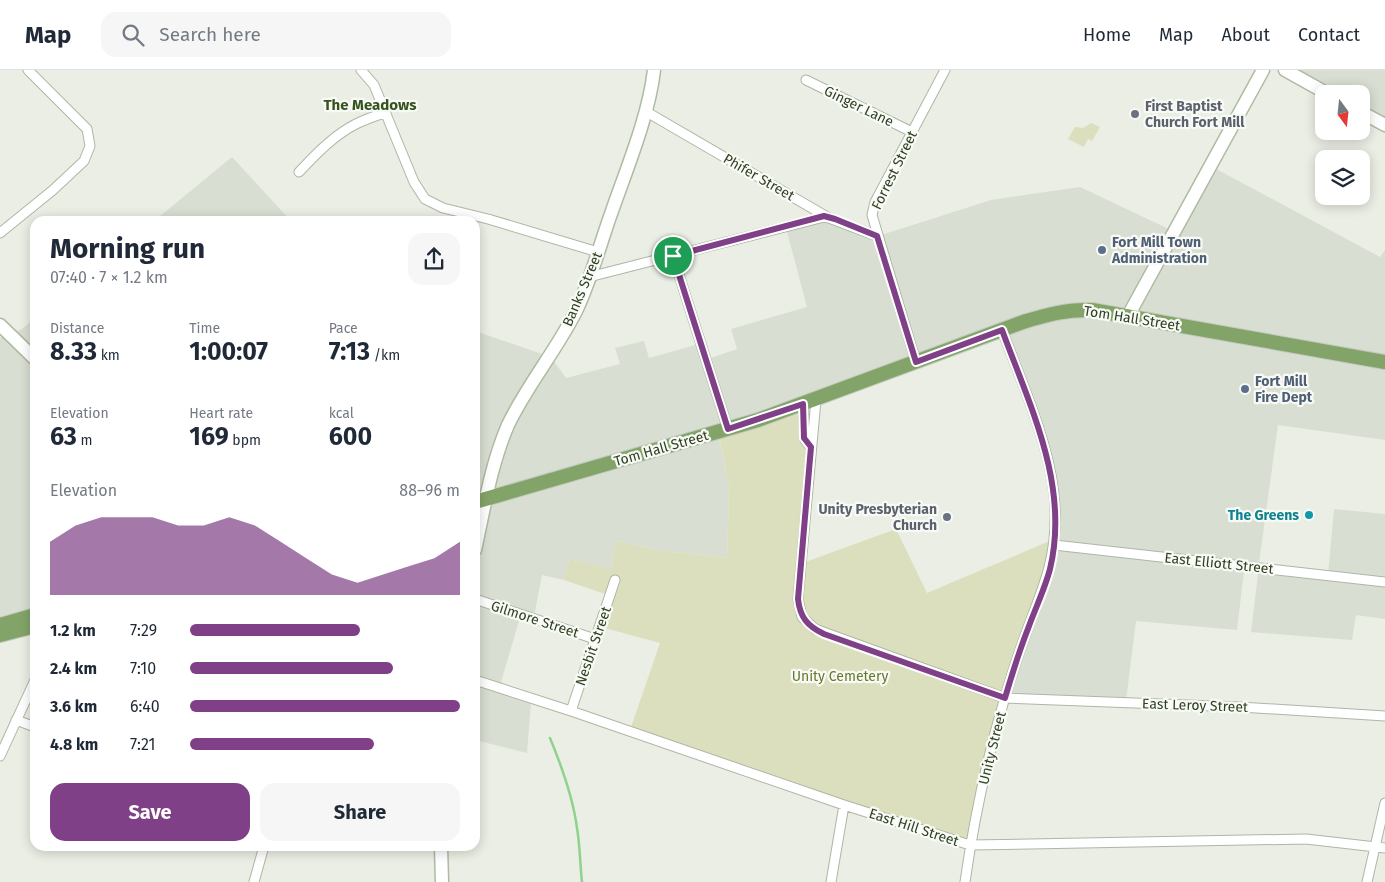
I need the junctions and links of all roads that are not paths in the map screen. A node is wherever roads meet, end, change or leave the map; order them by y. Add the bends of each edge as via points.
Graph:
1 (28, 70) edge
2 (361, 70) edge
3 (654, 70) edge
4 (945, 70) edge
5 (1263, 70) edge
6 (1284, 70) edge
7 (806, 80) dead end
8 (1315, 87) edge
9 (645, 111) junction
10 (386, 112) junction
11 (1370, 117) edge
12 (1385, 125) edge
13 (912, 132) junction
14 (299, 172) dead end
15 (476, 216) edge
16 (480, 217) edge
17 (829, 218) junction
18 (0, 233) edge
19 (877, 236) junction
20 (598, 252) junction
21 (673, 256) junction
22 (589, 277) junction
23 (1128, 316) junction
24 (0, 325) edge
25 (1002, 330) junction
26 (30, 354) edge
27 (916, 362) junction
28 (1385, 362) edge
29 (809, 402) junction
30 (728, 429) junction
31 (811, 447) junction
32 (480, 497) edge
33 (480, 499) edge
34 (1054, 545) junction
35 (615, 580) dead end
36 (1385, 582) edge
37 (480, 601) edge
38 (30, 616) edge
39 (0, 625) edge
40 (30, 627) edge
41 (0, 635) edge
42 (595, 639) junction
43 (480, 682) edge
44 (30, 691) edge
45 (1005, 698) junction
46 (571, 711) junction
47 (1385, 716) edge
48 (16, 720) junction
49 (30, 725) edge
50 (0, 756) edge
51 (1385, 803) edge
52 (844, 805) junction
53 (970, 844) junction
54 (1374, 847) junction
55 (1385, 848) edge
56 (263, 851) edge
57 (441, 851) edge
58 (254, 882) edge
59 (442, 882) edge
60 (831, 882) edge
61 (965, 882) edge
62 (1367, 882) edge

1 - 18 street via 87,129 90,146 84,161
2 - 10 street via 374,85
3 - 9 street, Banks Street
4 - 13 street, Forrest Street
5 - 23 street
6 - 8 street
7 - 13 street, Ginger Lane
9 - 17 street, Phifer Street
9 - 20 street, Banks Street
10 - 14 street via 356,124 334,138
10 - 15 street via 414,182 425,199 443,208
11 - 12 street
13 - 19 street, Forrest Street via 875,202 872,215
16 - 20 street
17 - 19 street, Phifer Street
17 - 21 street via 824,216
19 - 27 street, Forrest Street
20 - 22 street, Banks Street
21 - 22 street
21 - 30 street
22 - 32 street, Banks Street via 559,341 508,426
23 - 25 main road, Tom Hall Street via 1069,310
23 - 28 main road, Tom Hall Street
24 - 26 street
25 - 27 main road, Tom Hall Street
25 - 34 street, Unity Street via 1050,469 1055,509
27 - 29 main road, Tom Hall Street
29 - 30 main road, Tom Hall Street
29 - 31 street, East Leroy Street
29 - 31 street via 804,438
30 - 33 main road, Tom Hall Street
31 - 45 street, East Leroy Street via 798,587 802,617 824,634
34 - 36 street, East Elliott Street
34 - 45 street, Unity Street via 1047,579
35 - 42 street, Nesbit Street
37 - 42 street, Gilmore Street
38 - 39 main road
40 - 41 main road
42 - 46 street, Nesbit Street
43 - 46 street, East Hill Street
44 - 48 street
45 - 47 street, East Leroy Street
45 - 53 street, Unity Street via 988,757
46 - 52 street, East Hill Street
48 - 49 street
48 - 50 street
51 - 54 street
52 - 53 street, East Hill Street
52 - 60 street
53 - 54 street, East Hill Street via 1306,839
53 - 61 street, Unity Street
54 - 55 street, East Hill Street
54 - 62 street
56 - 58 street
57 - 59 street

